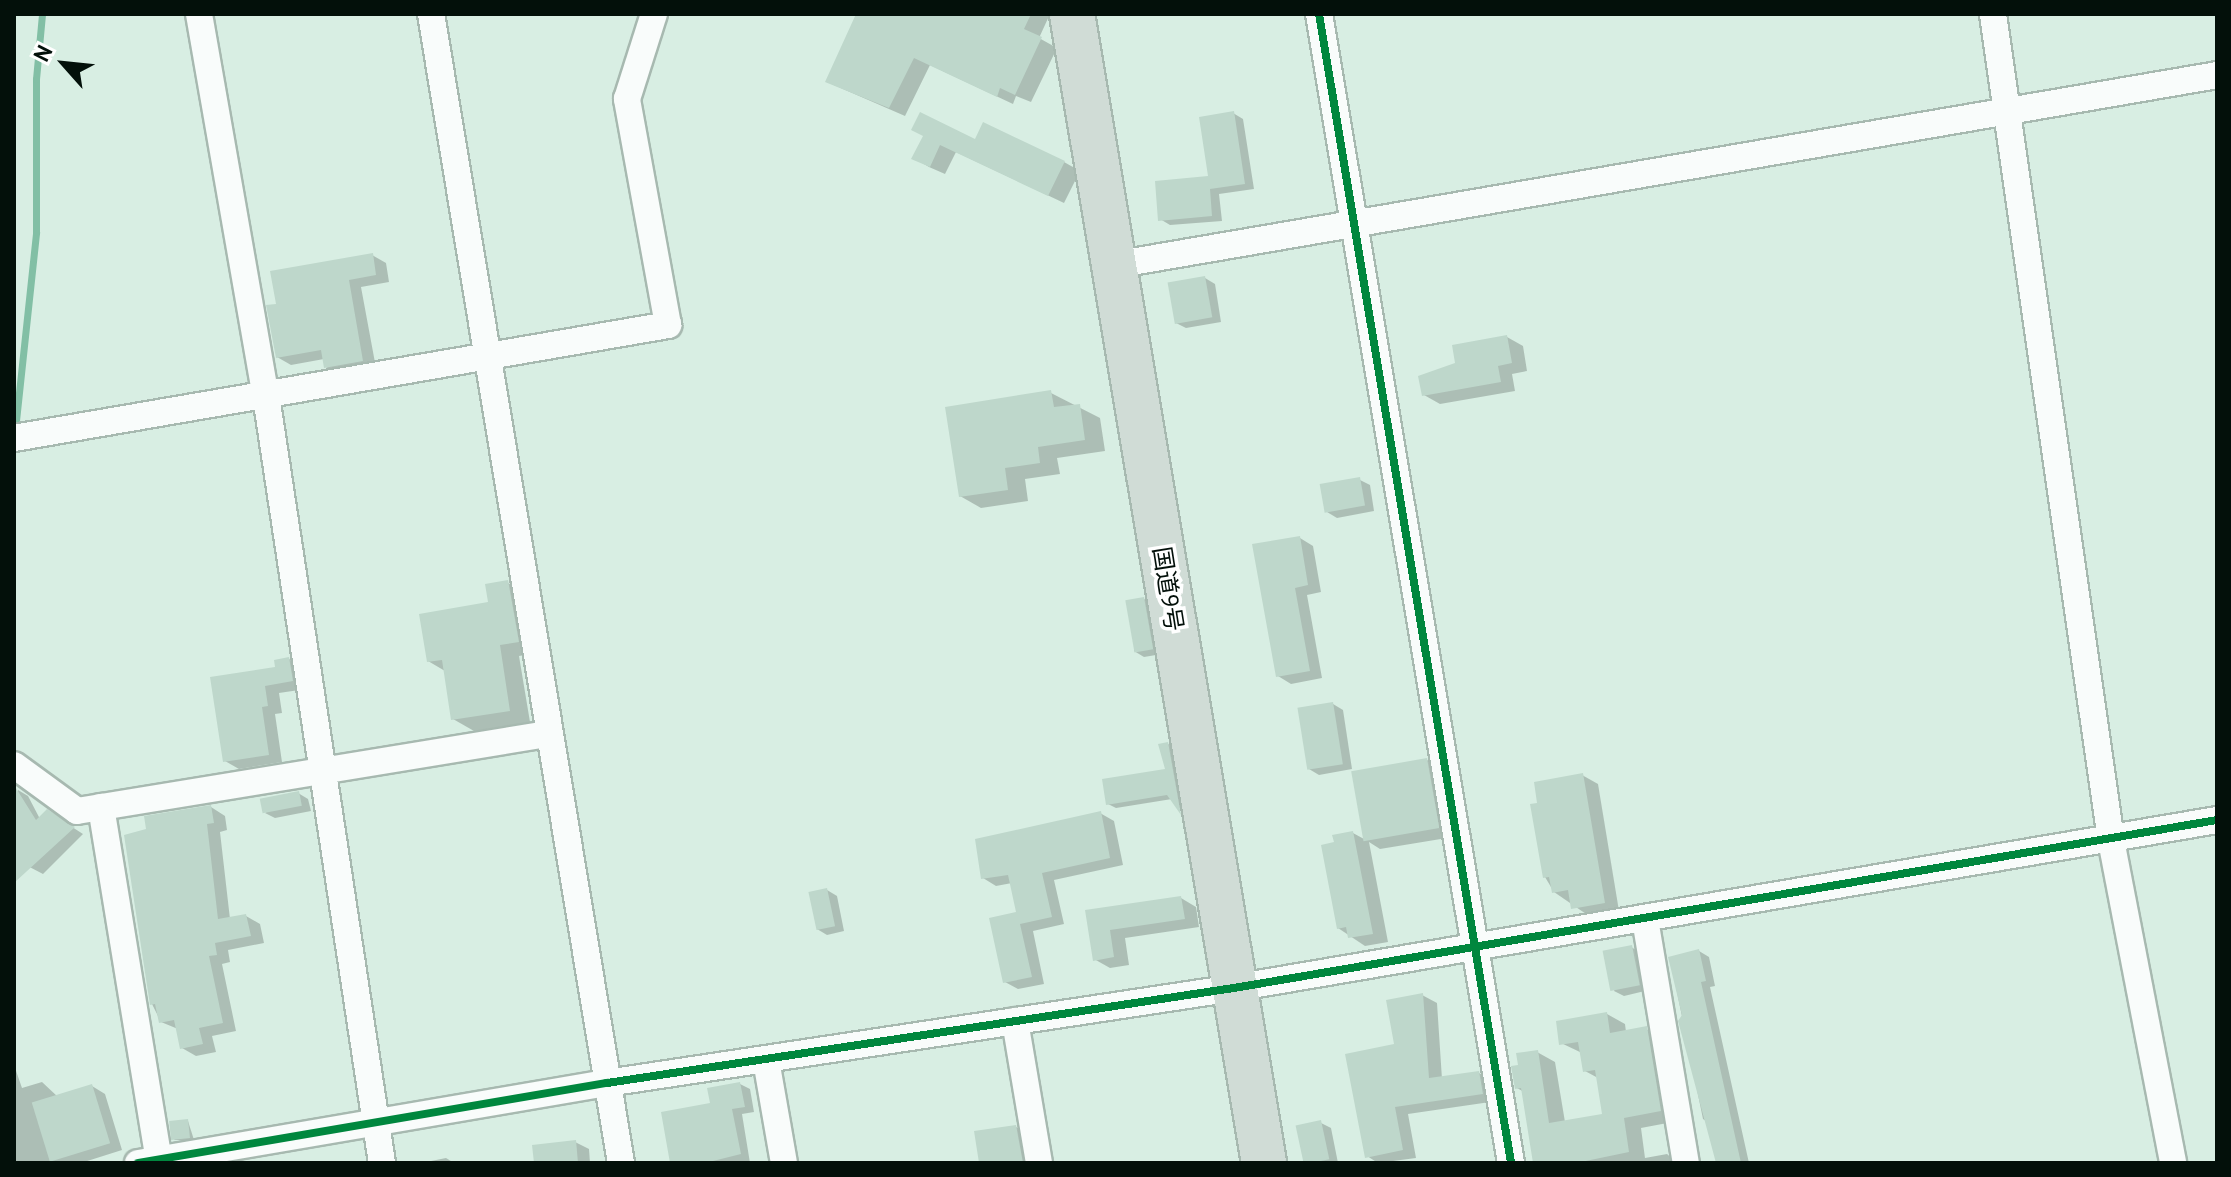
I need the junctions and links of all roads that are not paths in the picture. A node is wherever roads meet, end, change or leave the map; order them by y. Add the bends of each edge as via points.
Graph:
1 (199, 14) edge
2 (431, 14) edge
3 (654, 14) edge
4 (1072, 14) edge
5 (1319, 14) edge
6 (1993, 14) edge
7 (2217, 75) edge
8 (2009, 109) junction
9 (1355, 226) junction
10 (1114, 265) junction
11 (490, 357) junction
12 (266, 396) junction
13 (14, 438) edge
14 (549, 734) junction
15 (14, 765) edge
16 (322, 769) junction
17 (101, 807) junction
18 (2217, 820) edge
19 (2111, 840) junction
20 (1645, 919) junction
21 (1476, 947) junction
22 (1234, 988) junction
23 (1015, 1021) junction
24 (766, 1060) junction
25 (607, 1083) junction
26 (375, 1125) junction
27 (149, 1161) edge
28 (382, 1163) edge
29 (621, 1163) edge
30 (784, 1163) edge
31 (1039, 1163) edge
32 (1264, 1163) edge
33 (1511, 1163) edge
34 (1686, 1163) edge
35 (2173, 1163) edge

1 - 12 street
2 - 11 street
3 - 11 street via 627,99 668,325
4 - 10 highway, 国道9号
5 - 9 street
6 - 8 street
7 - 8 street
8 - 9 street
8 - 19 street
9 - 10 street
9 - 21 street
10 - 22 highway, 国道9号
11 - 12 street
11 - 14 street
12 - 13 street
12 - 16 street
14 - 16 street
14 - 25 street
15 - 17 street via 77,811
16 - 17 street
16 - 26 street
17 - 27 street
18 - 19 street
19 - 20 street
19 - 35 street
20 - 21 street
20 - 34 street
21 - 22 street
21 - 33 street
22 - 23 street
22 - 32 highway, 国道9号
23 - 24 street
23 - 31 street
24 - 25 street
24 - 30 street
25 - 26 street
25 - 29 street
26 - 27 street
26 - 28 street

